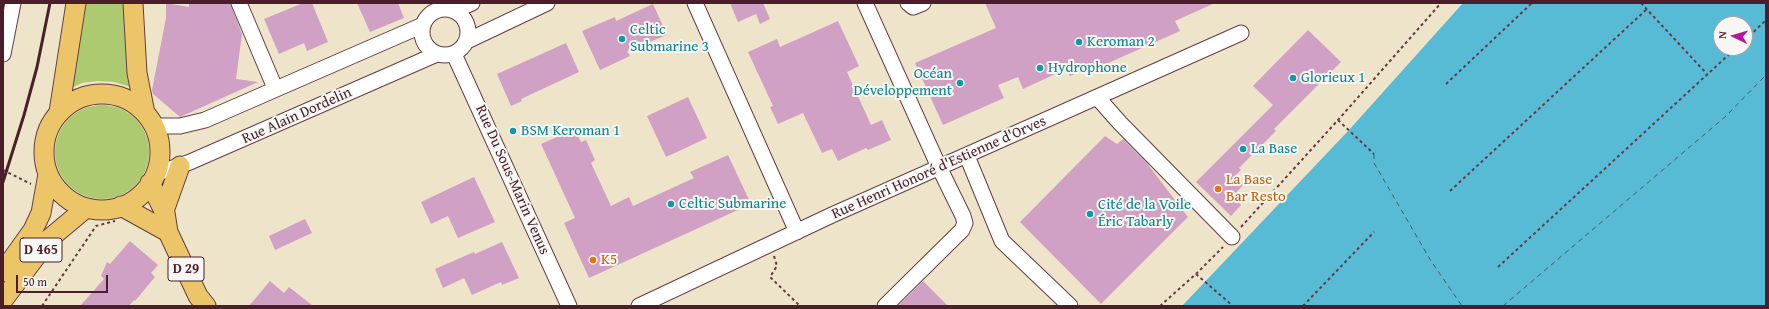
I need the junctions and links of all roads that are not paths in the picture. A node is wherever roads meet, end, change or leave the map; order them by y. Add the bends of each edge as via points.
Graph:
1 (13, 3) edge
2 (76, 3) edge
3 (134, 3) edge
4 (239, 3) edge
5 (472, 3) edge
6 (547, 3) edge
7 (695, 3) edge
8 (865, 3) edge
9 (908, 3) edge
10 (923, 3) edge
11 (434, 7) edge
12 (454, 11) junction
13 (423, 25) junction
14 (1241, 34) dead end
15 (467, 41) junction
16 (4, 50) edge
17 (437, 54) junction
18 (454, 54) junction
19 (275, 88) junction
20 (1097, 97) junction
21 (59, 112) junction
22 (149, 119) junction
23 (967, 156) junction
24 (180, 166) junction
25 (939, 167) junction
26 (48, 174) junction
27 (153, 179) junction
28 (86, 208) junction
29 (164, 210) junction
30 (120, 213) junction
31 (168, 232) junction
32 (797, 232) junction
33 (1232, 237) road end
34 (3, 272) edge
35 (3, 300) edge
36 (206, 306) edge
37 (569, 306) edge
38 (639, 306) edge
39 (885, 306) edge
40 (1070, 306) edge

1 - 16 street
2 - 21 main road
3 - 22 main road via 137,74
4 - 19 street
5 - 12 street
6 - 15 street
7 - 32 street
8 - 25 street
9 - 10 street via 913,7
11 - 12 street
11 - 13 street
12 - 15 street via 468,27
13 - 17 street via 423,39 431,51
13 - 19 street
14 - 20 street, Rue Henri Honoré d'Estienne d'Orves
15 - 18 street
17 - 18 street, Rue Alain Dordelin
17 - 24 street, Rue Alain Dordelin
18 - 37 street, Rue Du Sous-Marin Venus
19 - 22 street via 205,120 180,126
20 - 23 street, Rue Henri Honoré d'Estienne d'Orves
20 - 33 street
21 - 22 main road via 79,98 102,94 126,99
21 - 26 main road via 50,126 45,142 44,158
22 - 27 main road via 160,146
23 - 25 street, Rue Henri Honoré d'Estienne d'Orves
23 - 40 street via 1002,240
24 - 27 street, Rue Alain Dordelin
24 - 29 main road
25 - 32 street, Rue Henri Honoré d'Estienne d'Orves
25 - 39 street via 965,223 962,230
26 - 28 main road via 57,189 74,203
26 - 34 main road, D 465 via 41,213 33,230
27 - 29 main road, D 29
27 - 30 main road
28 - 30 main road
28 - 35 main road, D 465 via 49,239
29 - 31 main road, D 29
30 - 31 main road
31 - 36 main road, D 29 via 198,296
32 - 38 street, Rue Henri Honoré d'Estienne d'Orves

